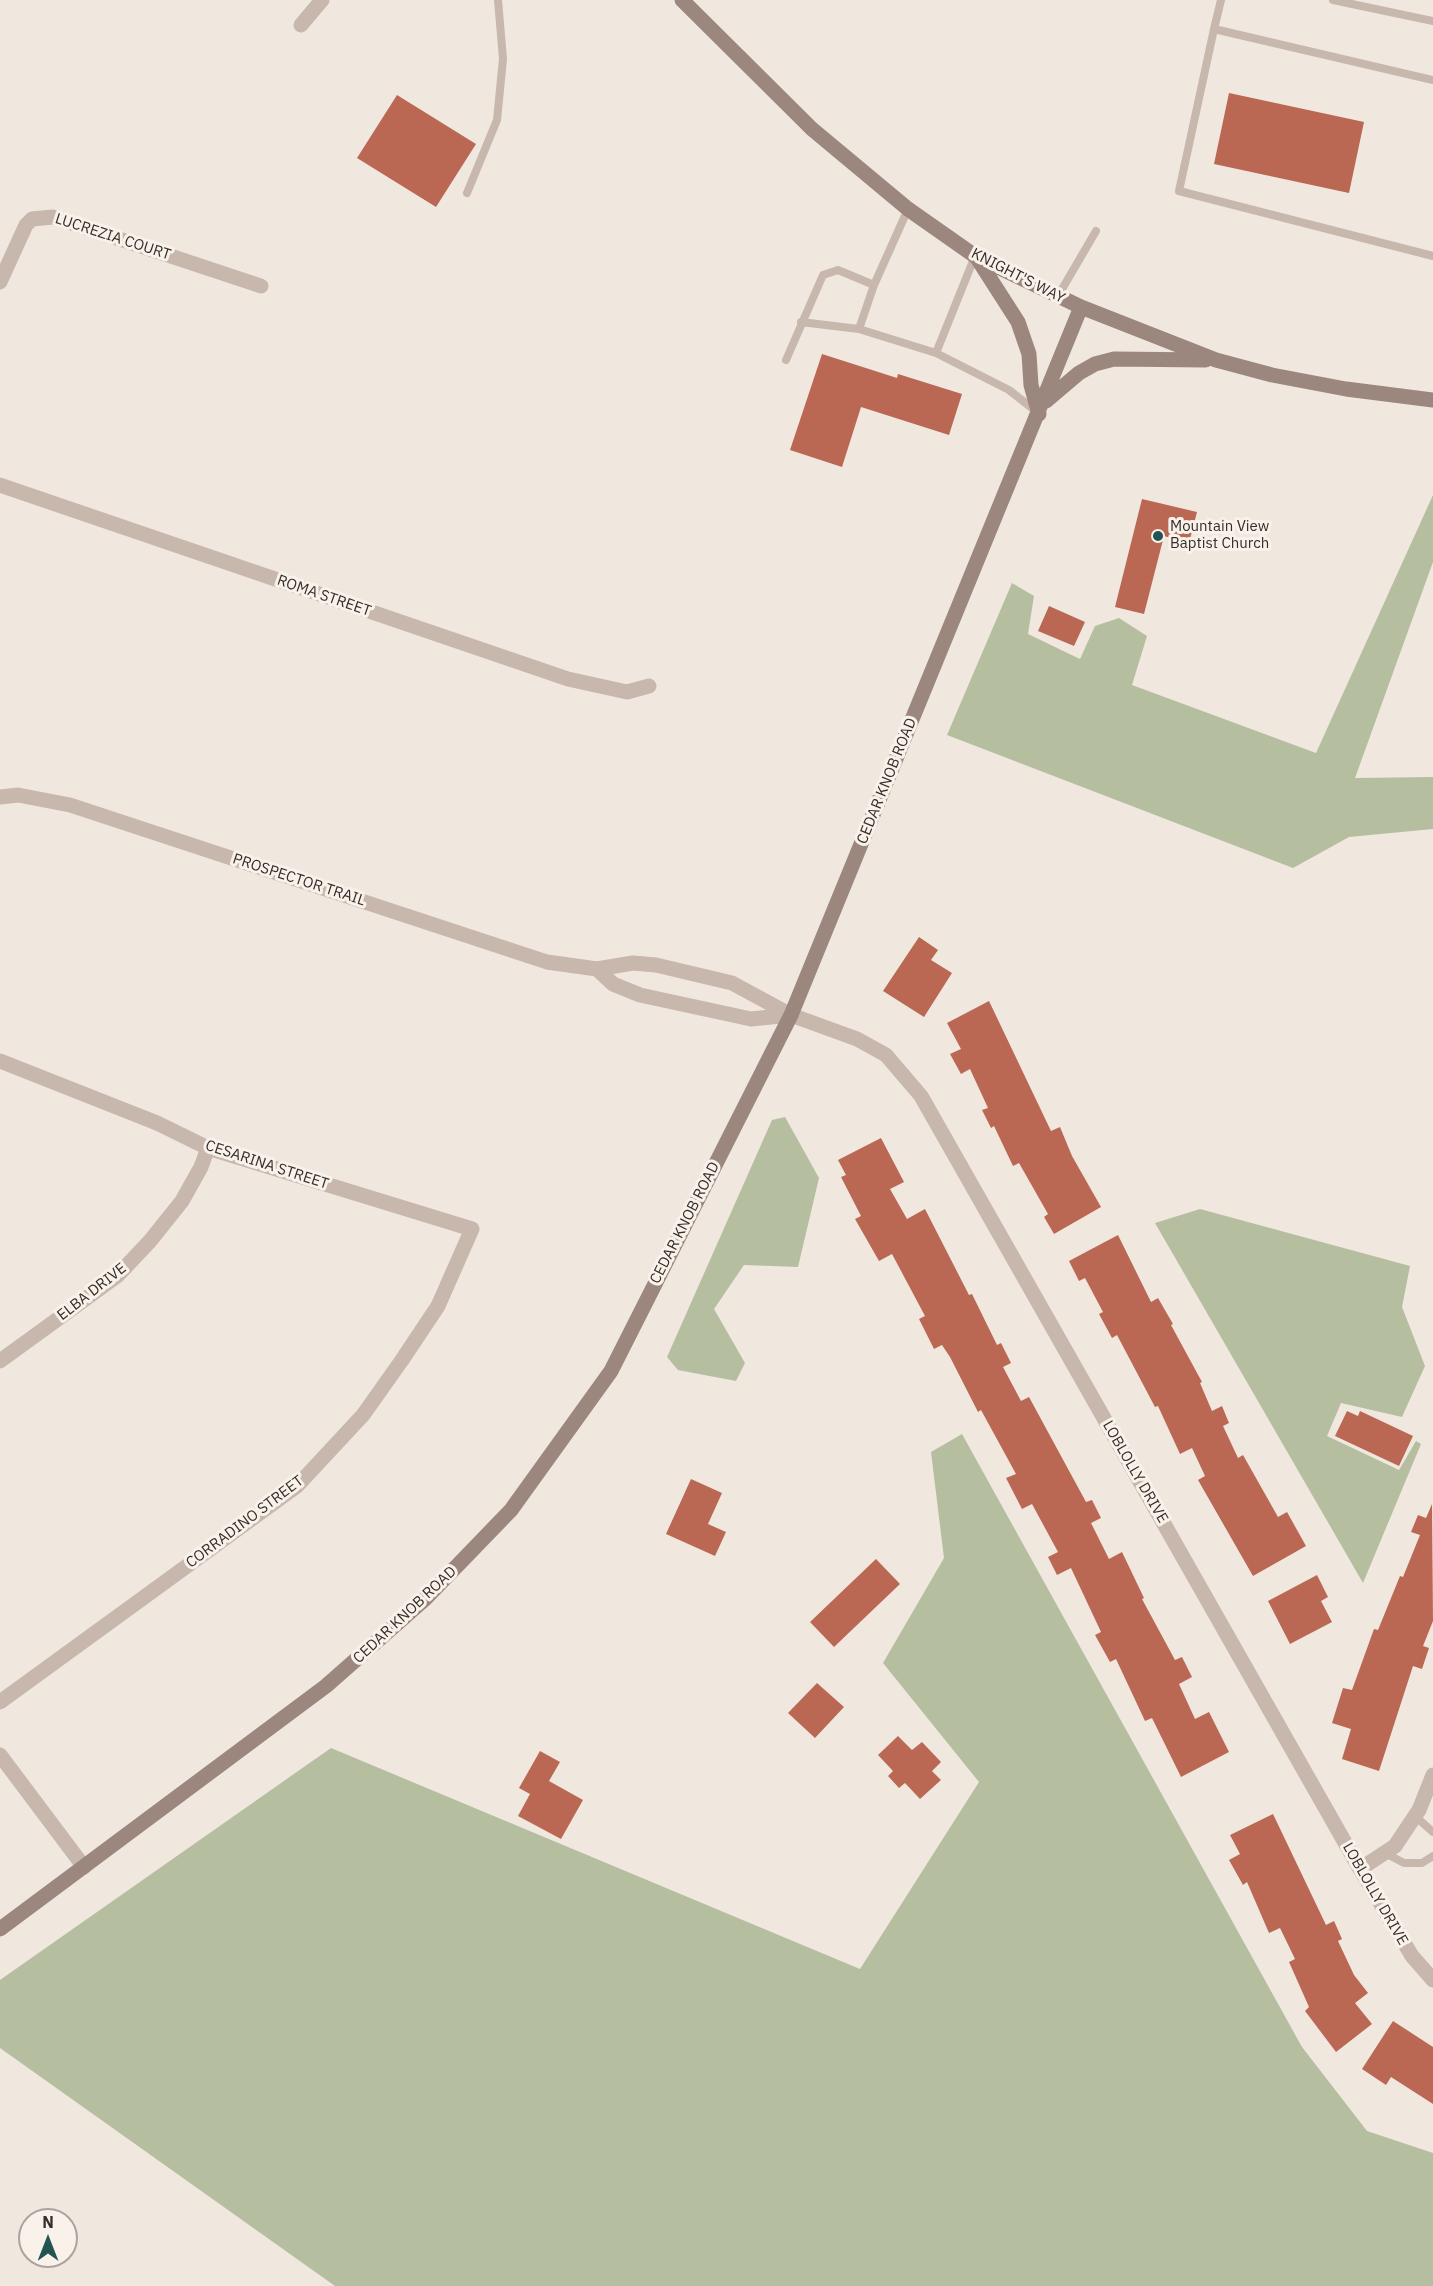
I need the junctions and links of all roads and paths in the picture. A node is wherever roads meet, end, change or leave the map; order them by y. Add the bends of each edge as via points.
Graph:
1 (322, 0) edge
2 (498, 0) edge
3 (1221, 0) edge
4 (1333, 0) edge
5 (688, 2) edge
6 (1433, 21) edge
7 (301, 25) dead end
8 (1214, 29) junction
9 (1433, 80) edge
10 (467, 192) dead end
11 (908, 209) junction
12 (1096, 231) dead end
13 (975, 256) junction
14 (1433, 256) edge
15 (0, 282) edge
16 (874, 285) junction
17 (261, 286) dead end
18 (1058, 296) junction
19 (1081, 307) junction
20 (801, 322) junction
21 (860, 329) junction
22 (936, 354) junction
23 (786, 360) dead end
24 (1216, 360) junction
25 (1433, 400) edge
26 (1041, 408) junction
27 (0, 485) edge
28 (650, 686) dead end
29 (0, 797) edge
30 (597, 969) junction
31 (791, 1015) junction
32 (0, 1061) edge
33 (208, 1148) junction
34 (472, 1229) joint
35 (0, 1361) edge
36 (0, 1702) edge
37 (0, 1755) edge
38 (1433, 1775) edge
39 (1415, 1816) junction
40 (1433, 1833) edge
41 (1385, 1853) junction
42 (1433, 1856) edge
43 (84, 1867) junction
44 (1360, 1869) junction
45 (0, 1929) edge
46 (1433, 1980) edge

1 - 7 street
2 - 10 lane via 503,59 497,120
3 - 8 lane
4 - 6 lane
5 - 11 street, KNIGHT'S WAY via 812,129
8 - 9 lane
8 - 14 lane via 1179,191
11 - 13 street, KNIGHT'S WAY
11 - 16 lane
12 - 18 lane
13 - 18 street, KNIGHT'S WAY
13 - 22 lane
13 - 26 street via 1018,322 1029,354 1030,385
15 - 17 street, LUCREZIA COURT via 26,225 32,219 53,217
16 - 20 lane via 838,270 823,276
16 - 21 lane
18 - 19 street, KNIGHT'S WAY
19 - 24 street, KNIGHT'S WAY
19 - 26 street, CEDAR KNOB ROAD
20 - 21 lane
20 - 23 lane
21 - 22 lane
22 - 26 lane
24 - 25 street, KNIGHT'S WAY via 1346,389
24 - 26 street via 1114,359 1095,364 1079,373
26 - 31 street, CEDAR KNOB ROAD
27 - 28 street, ROMA STREET via 568,680 627,692
29 - 30 street, PROSPECTOR TRAIL via 18,795 70,805 547,962
30 - 31 street, PROSPECTOR TRAIL via 633,963 706,976 748,990
30 - 31 street, PROSPECTOR TRAIL via 613,984 640,995 751,1019
31 - 43 street, CEDAR KNOB ROAD via 611,1371 511,1510 426,1598 326,1686
31 - 44 street, LOBLOLLY DRIVE via 857,1039 886,1055 921,1096
32 - 33 street, CESARINA STREET via 157,1123
33 - 34 street, CESARINA STREET
33 - 35 street, ELBA DRIVE via 182,1201 117,1276
34 - 36 street, CORRADINO STREET via 438,1306 402,1360 363,1415 297,1486
37 - 43 street
38 - 39 street
39 - 40 lane
39 - 41 street via 1395,1846
41 - 42 lane via 1404,1863 1422,1863
41 - 44 street
43 - 45 street, CEDAR KNOB ROAD
44 - 46 street, LOBLOLLY DRIVE via 1412,1956

